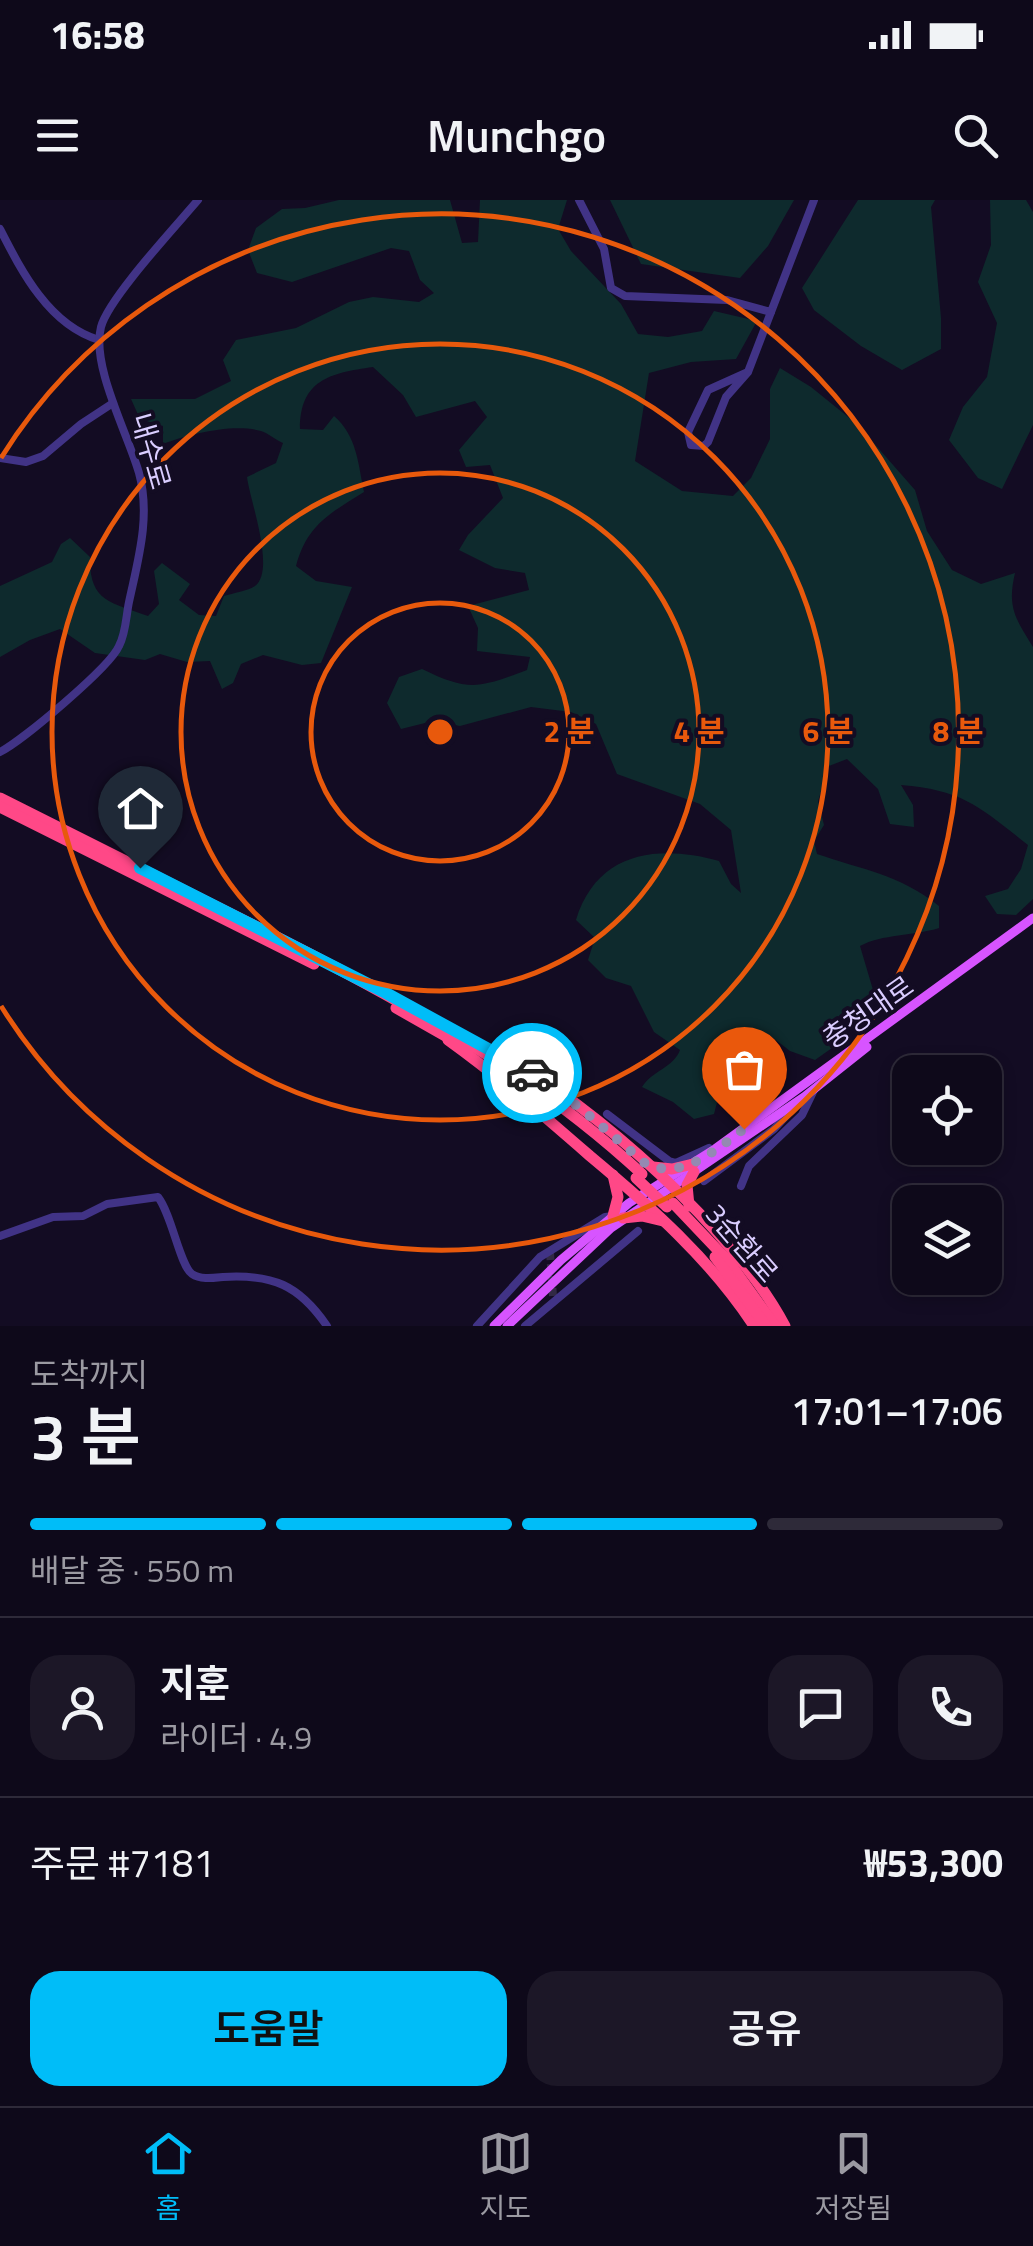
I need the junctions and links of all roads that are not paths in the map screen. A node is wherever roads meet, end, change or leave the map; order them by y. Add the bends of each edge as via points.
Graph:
1 (198, 200) edge
2 (579, 200) edge
3 (814, 200) edge
4 (0, 229) edge
5 (771, 312) junction
6 (99, 340) junction
7 (748, 372) junction
8 (114, 403) junction
9 (0, 458) edge
10 (0, 752) edge
11 (0, 798) edge
12 (0, 807) edge
13 (1033, 918) edge
14 (1033, 926) edge
15 (430, 1027) junction
16 (814, 1090) junction
17 (606, 1114) dead end
18 (744, 1129) junction
19 (697, 1172) junction
20 (613, 1175) junction
21 (741, 1186) dead end
22 (660, 1191) junction
23 (639, 1197) junction
24 (689, 1206) junction
25 (618, 1217) junction
26 (638, 1232) dead end
27 (0, 1236) edge
28 (328, 1326) edge
29 (477, 1326) edge
30 (494, 1326) edge
31 (507, 1326) edge
32 (525, 1326) edge
33 (754, 1326) edge
34 (766, 1326) edge
35 (775, 1326) edge
36 (785, 1326) edge

1 - 6 street via 112,304
2 - 5 street via 617,292 727,300
3 - 5 street
4 - 6 street via 46,300 77,330
5 - 7 street
6 - 8 street, 내수로
7 - 7 street via 726,397 708,442 691,445 688,432 708,390
8 - 9 street via 42,456 26,462
8 - 10 street, 내수로 via 144,504 121,642
11 - 22 highway, 3순환로 via 412,1008 534,1085
12 - 15 highway, 3순환로
13 - 18 main road, 충청대로
14 - 16 main road, 충청대로
15 - 20 highway
15 - 22 highway, 3순환로 via 552,1107
16 - 19 main road, 충청대로
16 - 21 street via 802,1115 749,1166
17 - 18 street via 676,1162
18 - 19 main road, 충청대로
19 - 22 main road, 충청대로
19 - 22 highway via 666,1169
19 - 24 highway via 687,1185
20 - 23 highway
20 - 25 highway
22 - 23 highway
22 - 23 highway
22 - 23 main road, 충청대로
22 - 24 highway
22 - 25 highway via 647,1216
22 - 33 highway
22 - 34 highway, 3순환로
22 - 35 highway, 3순환로 via 730,1262
23 - 25 main road, 충청대로
24 - 36 highway via 748,1270
25 - 29 street via 605,1217 540,1257
25 - 30 main road, 충청대로 via 560,1260
25 - 31 main road, 충청대로
26 - 32 street
27 - 28 street via 54,1217 158,1197 192,1274 284,1284 311,1302

